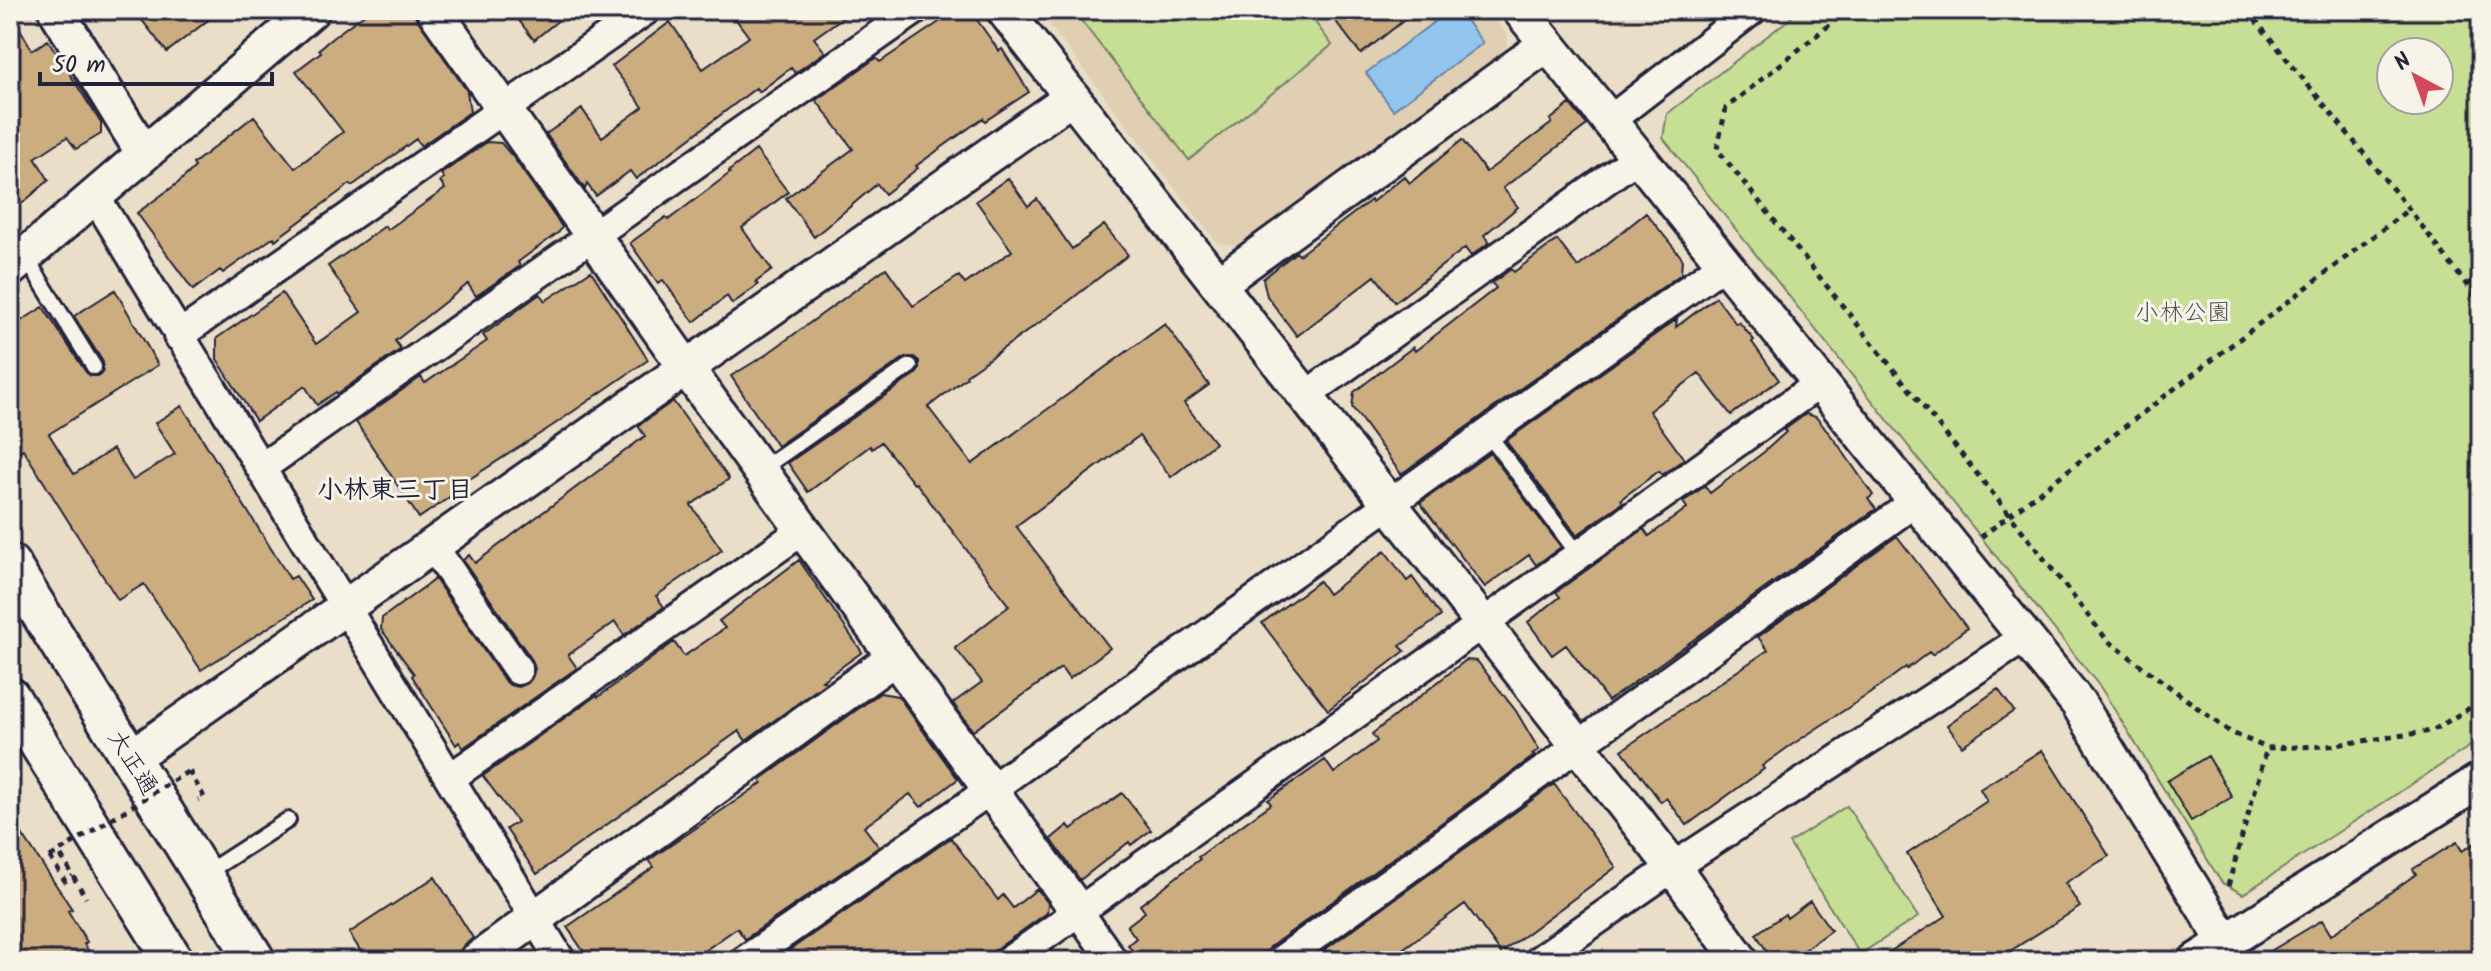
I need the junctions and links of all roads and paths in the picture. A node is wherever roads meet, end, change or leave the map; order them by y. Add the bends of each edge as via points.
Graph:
1 (56, 10) edge
2 (312, 10) edge
3 (434, 10) edge
4 (646, 10) edge
5 (915, 10) edge
6 (1004, 10) edge
7 (1520, 10) edge
8 (1752, 10) edge
9 (1848, 10) edge
10 (2247, 10) edge
11 (1547, 44) junction
12 (1072, 97) junction
13 (505, 111) junction
14 (1609, 121) junction
15 (144, 154) junction
16 (1638, 157) junction
17 (95, 196) junction
18 (2409, 209) junction
19 (593, 235) junction
20 (18, 262) edge
21 (1724, 264) junction
22 (2481, 274) edge
23 (1218, 284) junction
24 (2467, 285) junction
25 (2481, 304) edge
26 (178, 336) junction
27 (910, 366) dead end
28 (94, 367) dead end
29 (687, 369) junction
30 (1820, 383) junction
31 (1305, 396) junction
32 (1488, 434) junction
33 (261, 468) junction
34 (760, 470) junction
35 (1915, 502) junction
36 (1390, 505) junction
37 (2010, 515) junction
38 (803, 530) junction
39 (432, 545) junction
40 (1579, 555) junction
41 (1958, 556) junction
42 (10, 564) edge
43 (346, 605) junction
44 (1483, 623) junction
45 (2024, 638) junction
46 (895, 657) junction
47 (518, 670) dead end
48 (10, 697) edge
49 (2481, 701) edge
50 (1578, 745) junction
51 (2267, 748) junction
52 (129, 759) junction
53 (450, 778) junction
54 (2481, 780) edge
55 (990, 790) junction
56 (198, 800) dead end
57 (288, 820) dead end
58 (61, 856) dead end
59 (1673, 867) junction
60 (73, 876) junction
61 (202, 876) junction
62 (2228, 887) dead end
63 (86, 898) dead end
64 (1078, 911) junction
65 (534, 917) junction
66 (2229, 952) edge
67 (251, 959) edge
68 (174, 961) edge
69 (476, 961) edge
70 (561, 961) edge
71 (744, 961) edge
72 (1009, 961) edge
73 (1113, 961) edge
74 (1280, 961) edge
75 (1538, 961) edge
76 (1741, 961) edge
77 (2196, 961) edge

1 - 15 street
2 - 15 street
3 - 13 street
4 - 13 street
5 - 19 street
6 - 12 street
7 - 11 street
8 - 14 street
9 - 37 path via 1726,108 1717,149
10 - 18 path
11 - 14 street
11 - 23 street
12 - 23 street
12 - 29 street
13 - 19 street
13 - 26 street
14 - 16 street
15 - 17 street
16 - 21 street
16 - 31 street
17 - 20 street
17 - 26 street
18 - 24 path
18 - 37 path
19 - 29 street
19 - 33 street
20 - 28 lane
21 - 30 street
21 - 32 street
22 - 24 path
23 - 31 street
24 - 25 path
26 - 33 street
27 - 34 lane
29 - 34 street
29 - 39 street
30 - 35 street
30 - 40 street
31 - 36 street
32 - 36 street
32 - 40 lane
33 - 43 street
34 - 38 street
35 - 41 street
35 - 50 street
36 - 44 street
36 - 55 street
37 - 41 path
37 - 51 path via 2107,640 2230,732
38 - 46 street
38 - 53 street
39 - 43 street
39 - 47 street
40 - 44 street
41 - 45 street
42 - 52 main road, 大正通
43 - 52 street
43 - 53 street
44 - 50 street
44 - 64 street
45 - 59 street
45 - 66 street via 2078,703
46 - 55 street
46 - 65 street
48 - 68 main road
49 - 51 path via 2432,731 2328,746
50 - 59 street
50 - 74 street
51 - 62 path
52 - 61 main road, 大正通
53 - 65 street
54 - 66 street
55 - 64 street
55 - 71 street
56 - 60 path, bridge via 204,797 189,771 50,857 65,881
57 - 61 lane
58 - 60 path
59 - 75 street
59 - 76 street
60 - 63 path
61 - 67 main road, 大正通
64 - 72 street
64 - 73 street
65 - 69 street
65 - 70 street
66 - 77 street

